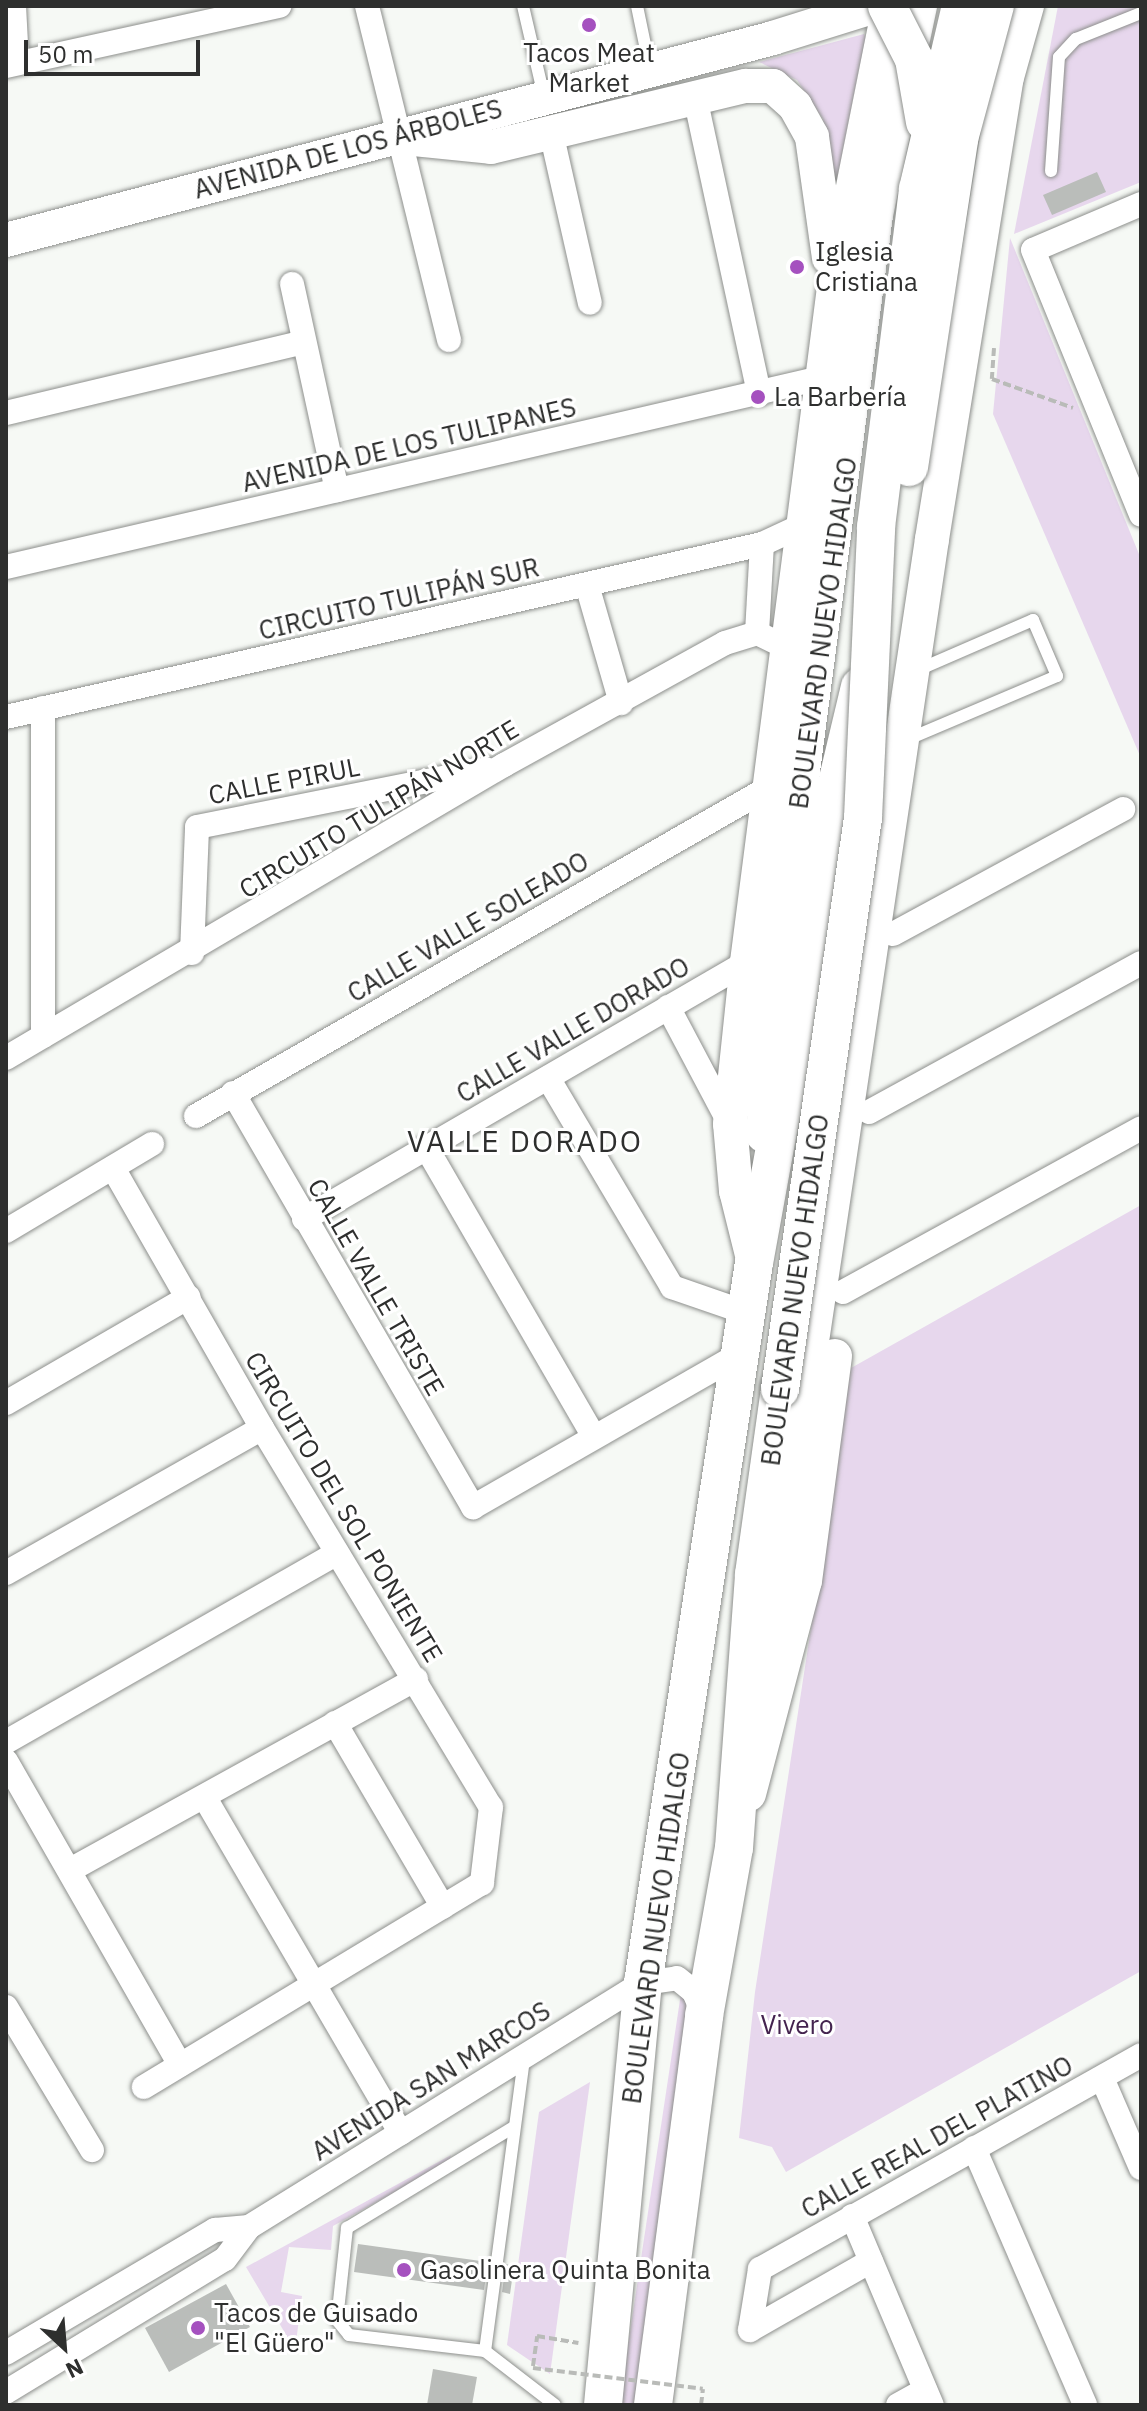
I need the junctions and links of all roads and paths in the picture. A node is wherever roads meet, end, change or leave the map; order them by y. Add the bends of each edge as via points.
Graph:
1 (14, 6) edge
2 (279, 6) edge
3 (367, 6) edge
4 (523, 6) edge
5 (637, 6) edge
6 (808, 6) edge
7 (875, 6) edge
8 (888, 6) edge
9 (920, 6) edge
10 (961, 6) edge
11 (988, 6) edge
12 (1020, 12) edge
13 (1141, 13) edge
14 (773, 38) junction
15 (11, 64) edge
16 (650, 69) junction
17 (1007, 77) junction
18 (544, 96) junction
19 (695, 97) junction
20 (551, 132) junction
21 (398, 138) junction
22 (927, 144) junction
23 (1051, 171) dead end
24 (1141, 204) edge
25 (6, 240) edge
26 (836, 272) junction
27 (292, 284) dead end
28 (590, 303) dead end
29 (987, 337) dead end
30 (449, 340) dead end
31 (304, 342) junction
32 (825, 377) junction
33 (759, 394) junction
34 (1094, 399) junction
35 (6, 413) edge
36 (337, 490) junction
37 (1141, 515) edge
38 (801, 526) junction
39 (762, 544) junction
40 (6, 567) edge
41 (587, 585) junction
42 (771, 640) junction
43 (915, 671) junction
44 (621, 703) junction
45 (43, 708) junction
46 (6, 717) edge
47 (904, 741) junction
48 (504, 765) junction
49 (768, 788) junction
50 (1123, 809) dead end
51 (893, 934) junction
52 (192, 953) junction
53 (747, 962) junction
54 (1141, 963) edge
55 (668, 1007) junction
56 (43, 1036) junction
57 (6, 1058) edge
58 (548, 1078) junction
59 (233, 1093) junction
60 (869, 1112) junction
61 (196, 1116) dead end
62 (730, 1124) junction
63 (1141, 1128) edge
64 (152, 1144) dead end
65 (426, 1147) junction
66 (113, 1168) junction
67 (304, 1219) junction
68 (6, 1231) edge
69 (754, 1263) junction
70 (843, 1292) junction
71 (189, 1297) junction
72 (747, 1313) junction
73 (742, 1353) junction
74 (6, 1403) edge
75 (262, 1428) junction
76 (594, 1437) junction
77 (337, 1553) junction
78 (6, 1573) edge
79 (416, 1679) junction
80 (335, 1723) junction
81 (6, 1742) edge
82 (6, 1761) edge
83 (205, 1798) junction
84 (734, 1848) junction
85 (72, 1869) junction
86 (443, 1907) junction
87 (643, 1983) junction
88 (314, 1984) junction
89 (6, 2007) edge
90 (704, 2016) junction
91 (1141, 2055) edge
92 (525, 2056) junction
93 (180, 2065) junction
94 (1102, 2078) junction
95 (144, 2087) dead end
96 (514, 2127) junction
97 (401, 2133) junction
98 (974, 2148) junction
99 (92, 2150) dead end
100 (1141, 2168) edge
101 (852, 2216) junction
102 (249, 2227) junction
103 (871, 2261) junction
104 (610, 2348) junction
105 (485, 2351) junction
106 (6, 2353) edge
107 (6, 2392) edge
108 (928, 2398) edge
109 (555, 2405) edge
110 (603, 2405) edge
111 (653, 2405) edge
112 (701, 2405) edge
113 (898, 2405) edge
114 (1085, 2405) edge

1 - 15 street
2 - 15 street
3 - 21 street
4 - 18 lane
5 - 16 lane
6 - 14 main road
7 - 14 main road, AVENIDA DE LOS ÁRBOLES
8 - 22 main road, bridge via 917,71
8 - 26 main road
9 - 69 main road, BOULEVARD NUEVO HIDALGO via 876,215 772,1007
10 - 22 main road, BOULEVARD NUEVO HIDALGO, bridge
11 - 17 main road
12 - 17 main road, BOULEVARD NUEVO HIDALGO
12 - 69 main road, BOULEVARD NUEVO HIDALGO, bridge via 959,139 896,546 827,816 798,1021
13 - 23 lane via 1076,39 1059,57
14 - 16 main road, AVENIDA DE LOS ÁRBOLES
16 - 18 main road, AVENIDA DE LOS ÁRBOLES
17 - 43 main road, BOULEVARD NUEVO HIDALGO
18 - 21 main road, AVENIDA DE LOS ÁRBOLES
19 - 20 main road
19 - 26 main road via 762,83 785,94 795,106 812,137 828,256
19 - 33 street
20 - 21 main road via 491,147
20 - 28 street
21 - 25 main road, AVENIDA DE LOS ÁRBOLES
21 - 30 street
22 - 84 main road, BOULEVARD NUEVO HIDALGO, bridge via 876,527 863,818 754,1574
24 - 34 street via 1033,250
26 - 32 main road
27 - 31 street
29 - 34 path via 994,345 992,379 1068,410
31 - 35 street
31 - 36 street
32 - 33 street, AVENIDA DE LOS TULIPANES
32 - 38 main road
33 - 36 street, AVENIDA DE LOS TULIPANES
34 - 37 street
36 - 40 street, AVENIDA DE LOS TULIPANES
38 - 39 street, CIRCUITO TULIPÁN SUR
38 - 42 main road
39 - 41 street, CIRCUITO TULIPÁN SUR
39 - 42 street
41 - 44 street
41 - 45 street, CIRCUITO TULIPÁN SUR
42 - 44 street, CIRCUITO TULIPÁN NORTE via 725,643
42 - 49 main road
43 - 47 main road, BOULEVARD NUEVO HIDALGO
43 - 47 lane via 1033,620 1057,676
44 - 48 street, CIRCUITO TULIPÁN NORTE
45 - 46 street, CIRCUITO TULIPÁN SUR
45 - 56 street
47 - 51 main road, BOULEVARD NUEVO HIDALGO via 906,834
47 - 84 main road, BOULEVARD NUEVO HIDALGO
48 - 52 street, CIRCUITO TULIPÁN NORTE
48 - 52 street, CALLE PIRUL via 197,827
49 - 53 main road
49 - 59 street, CALLE VALLE SOLEADO
50 - 51 street
51 - 60 main road, BOULEVARD NUEVO HIDALGO
52 - 56 street, CIRCUITO TULIPÁN NORTE
53 - 55 street, CALLE VALLE DORADO
53 - 62 main road
54 - 60 street
55 - 58 street, CALLE VALLE DORADO
55 - 62 street
56 - 57 street, CIRCUITO TULIPÁN NORTE
58 - 65 street, CALLE VALLE DORADO
58 - 72 street via 672,1287
59 - 61 street, CALLE VALLE SOLEADO
59 - 67 street, CALLE VALLE TRISTE
60 - 70 main road, BOULEVARD NUEVO HIDALGO
62 - 69 main road via 736,1191
63 - 70 street
64 - 66 street
65 - 67 street, CALLE VALLE DORADO
65 - 76 street
66 - 68 street
66 - 71 street, CIRCUITO DEL SOL PONIENTE
67 - 76 street, CALLE VALLE TRISTE via 473,1507
69 - 72 main road, BOULEVARD NUEVO HIDALGO
70 - 84 main road, BOULEVARD NUEVO HIDALGO via 805,1581
71 - 74 street
71 - 75 street, CIRCUITO DEL SOL PONIENTE
72 - 73 main road, BOULEVARD NUEVO HIDALGO
73 - 76 street
73 - 87 main road, BOULEVARD NUEVO HIDALGO
75 - 77 street, CIRCUITO DEL SOL PONIENTE
75 - 78 street
77 - 79 street, CIRCUITO DEL SOL PONIENTE
77 - 81 street
79 - 80 street
79 - 86 street, CIRCUITO DEL SOL PONIENTE via 491,1807 482,1883
80 - 83 street
80 - 86 street
82 - 85 street
83 - 85 street
83 - 88 street
84 - 90 main road, BOULEVARD NUEVO HIDALGO
85 - 93 street
86 - 88 street
87 - 90 street via 677,1978 694,1992
87 - 92 street, AVENIDA SAN MARCOS
87 - 104 main road, BOULEVARD NUEVO HIDALGO
88 - 93 street
88 - 97 street
89 - 99 street
90 - 111 main road, BOULEVARD NUEVO HIDALGO
91 - 94 street, CALLE REAL DEL PLATINO
92 - 96 lane
92 - 97 street, AVENIDA SAN MARCOS
93 - 95 street
94 - 98 street, CALLE REAL DEL PLATINO
94 - 100 street
96 - 105 lane
96 - 105 lane via 347,2228 337,2320 349,2335
97 - 102 street, AVENIDA SAN MARCOS
98 - 101 street, CALLE REAL DEL PLATINO
98 - 114 street
101 - 103 street
101 - 103 street, CALLE REAL DEL PLATINO via 760,2269 750,2330
102 - 106 street, AVENIDA SAN MARCOS via 215,2230
102 - 107 street, AVENIDA SAN MARCOS via 225,2259
103 - 108 street
104 - 110 main road, BOULEVARD NUEVO HIDALGO
104 - 112 path, bridge via 537,2336 533,2368 703,2389
105 - 109 lane
108 - 113 street

